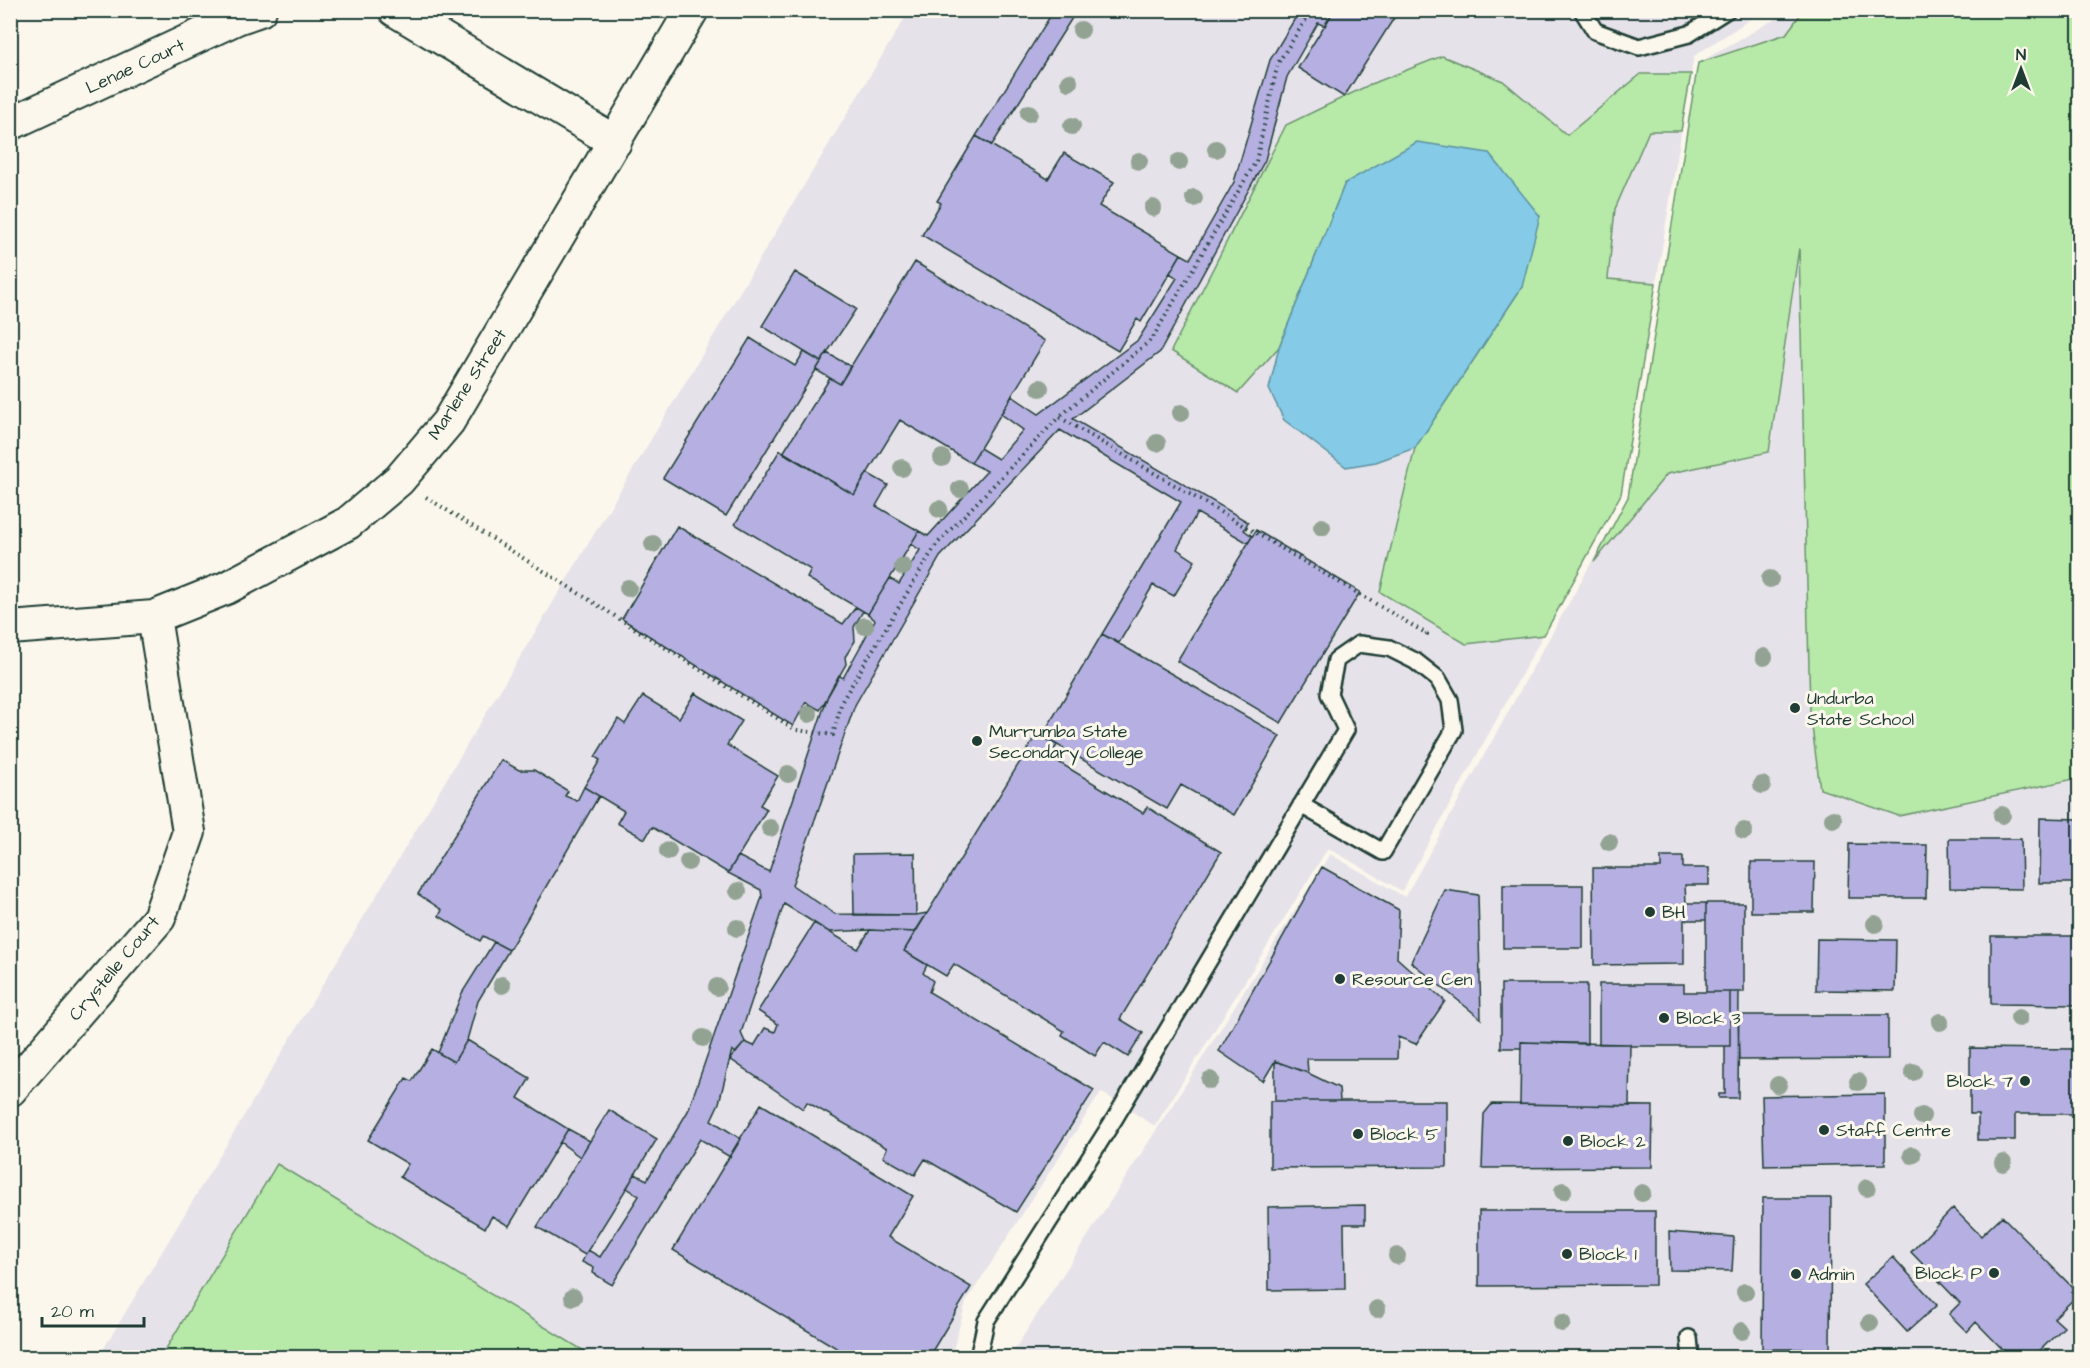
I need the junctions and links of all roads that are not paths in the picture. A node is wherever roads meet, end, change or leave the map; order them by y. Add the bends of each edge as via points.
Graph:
1 (260, 10) edge
2 (395, 10) edge
3 (692, 10) edge
4 (1582, 10) edge
5 (1726, 10) edge
6 (10, 124) edge
7 (615, 142) junction
8 (154, 616) junction
9 (10, 628) edge
10 (1301, 805) junction
11 (10, 1090) edge
12 (1689, 1338) dead end
13 (978, 1358) edge
14 (1691, 1358) edge

1 - 6 street, Lenae Court
2 - 7 street
3 - 7 street, Marlene Street
4 - 5 lane via 1595,31 1639,47 1689,34
7 - 8 street, Marlene Street via 448,422 399,480 348,523 226,588
8 - 9 street, Marlene Street
8 - 11 street, Crystelle Court via 189,832 159,918
10 - 10 lane via 1346,730 1329,694 1336,660 1359,644 1389,648 1438,679 1450,700 1454,730 1383,852
10 - 13 lane via 1115,1118 986,1321
12 - 14 lane

